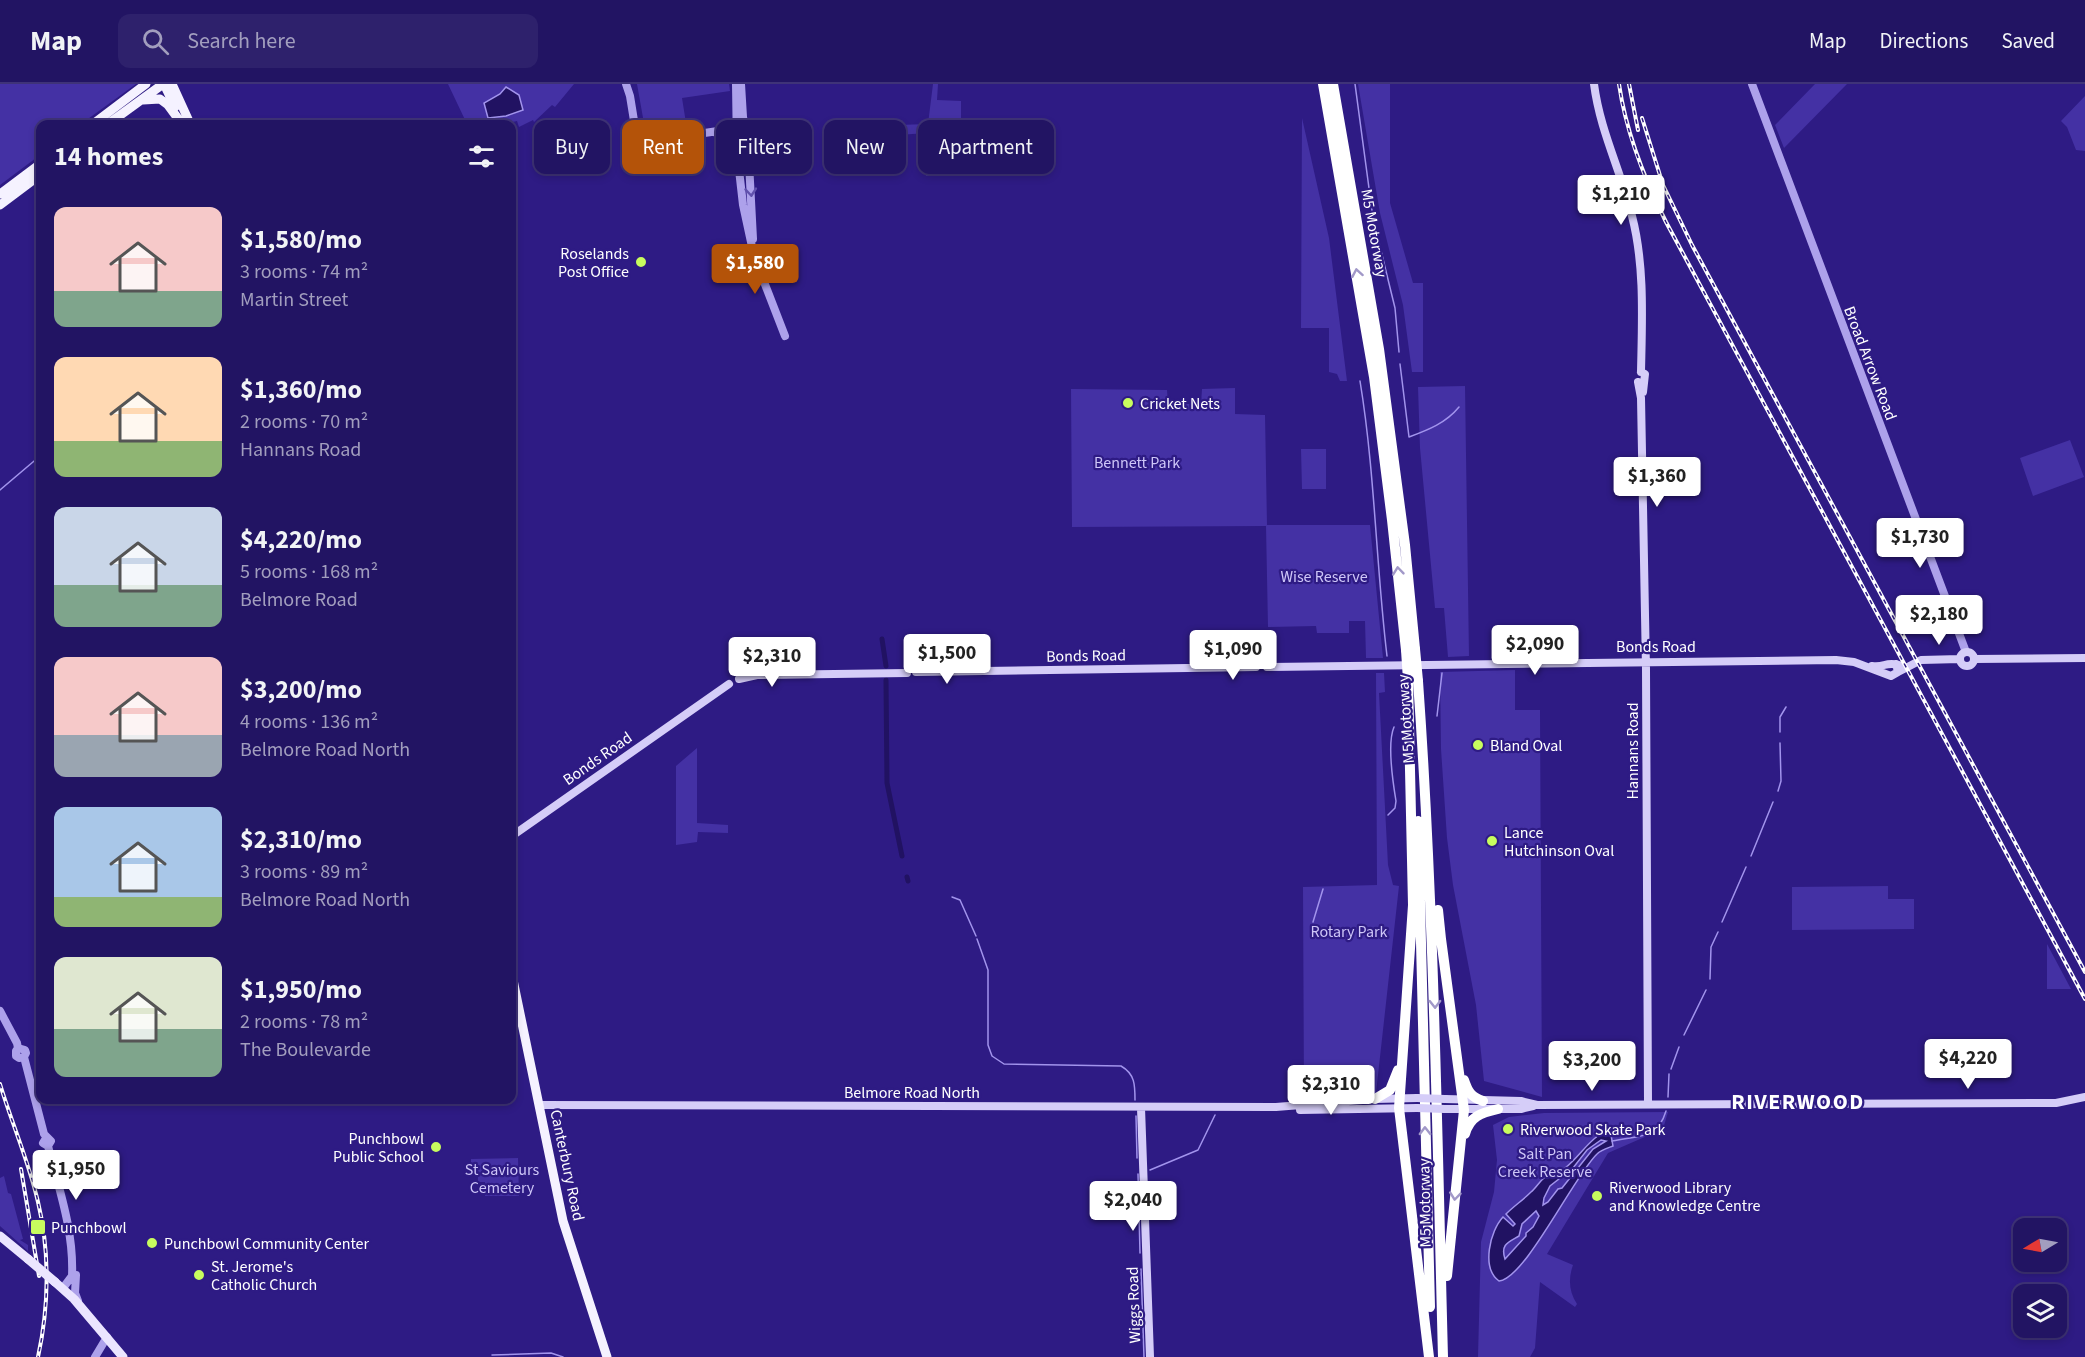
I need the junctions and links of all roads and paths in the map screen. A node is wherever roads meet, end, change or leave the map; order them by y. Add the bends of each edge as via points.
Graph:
1 (146, 84) edge
2 (163, 84) edge
3 (172, 84) edge
4 (182, 84) edge
5 (626, 84) edge
6 (736, 84) edge
7 (741, 84) edge
8 (1323, 84) edge
9 (1333, 84) edge
10 (1594, 84) edge
11 (1752, 84) edge
12 (139, 92) edge
13 (180, 102) junction
14 (99, 120) edge
15 (112, 120) edge
16 (181, 120) edge
17 (183, 120) edge
18 (187, 120) edge
19 (737, 120) edge
20 (737, 120) edge
21 (716, 130) edge
22 (709, 132) junction
23 (716, 134) edge
24 (36, 167) edge
25 (739, 174) edge
26 (750, 174) edge
27 (36, 178) edge
28 (0, 194) edge
29 (0, 205) edge
30 (752, 246) junction
31 (785, 336) dead end
32 (1410, 650) junction
33 (1963, 656) junction
34 (2085, 658) edge
35 (1646, 661) junction
36 (1865, 666) junction
37 (1893, 667) junction
38 (1413, 680) junction
39 (1427, 808) junction
40 (516, 833) edge
41 (516, 994) edge
42 (0, 1011) edge
43 (1401, 1062) junction
44 (1458, 1062) junction
45 (2085, 1097) edge
46 (1375, 1099) junction
47 (1484, 1101) junction
48 (1399, 1103) junction
49 (1648, 1104) junction
50 (1463, 1105) junction
51 (1537, 1105) junction
52 (540, 1106) junction
53 (1285, 1107) junction
54 (1141, 1108) junction
55 (1498, 1109) junction
56 (1458, 1173) junction
57 (0, 1236) edge
58 (72, 1262) junction
59 (63, 1288) junction
60 (80, 1306) junction
61 (107, 1337) junction
62 (95, 1357) edge
63 (123, 1357) edge
64 (608, 1357) edge
65 (1150, 1357) edge
66 (1430, 1357) edge
67 (1443, 1357) edge

1 - 12 highway
2 - 12 highway
2 - 17 highway
3 - 13 highway
4 - 13 highway
5 - 22 street via 636,133 642,141
6 - 19 street
7 - 20 street
32 -> 8 highway, M5 Motorway via 1372,367
9 - 32 highway, M5 Motorway via 1379,350 1405,545
10 - 35 main road, Hannans Road via 1603,129 1627,198 1641,270 1641,372 1636,376 1641,382
11 - 33 street, Broad Arrow Road
12 - 14 highway
12 - 15 highway
12 - 16 highway via 160,99
13 - 18 highway
21 - 22 street
22 - 23 street
24 - 28 highway
25 - 30 street
26 -> 30 street
27 - 29 highway
30 - 31 street
32 - 38 highway, M5 Motorway, bridge
33 - 34 main road
33 - 37 main road, Bonds Road via 1924,659
35 - 36 main road, Bonds Road via 1836,660
35 - 40 main road, Bonds Road via 1267,667 1261,673 1256,667 758,675 739,678 736,686 729,684
35 - 49 main road, Hannans Road
36 - 37 main road, Bonds Road
36 - 37 main road, Bonds Road via 1888,675 1884,669
38 - 39 highway, M5 Motorway
38 - 43 highway via 1413,905
66 -> 38 highway, M5 Motorway
39 - 44 highway
39 -> 67 highway, M5 Motorway
41 - 52 highway, Canterbury Road
42 - 58 street via 18,1048 16,1054 22,1058 47,1142 65,1210
43 - 46 highway via 1389,1090
43 - 48 highway
44 - 47 highway via 1469,1093
44 - 50 highway
45 - 49 main road, Belmore Road North via 2056,1103
46 - 48 main road, Belmore Road North
46 - 53 main road, Belmore Road North
47 - 50 main road, Belmore Road North
47 - 51 main road, Belmore Road North
48 - 50 main road, Belmore Road North, bridge via 1445,1109
48 - 50 main road, Belmore Road North, bridge via 1417,1098 1444,1099
48 - 53 main road, Belmore Road North via 1305,1110
48 - 66 highway
49 - 51 main road, Belmore Road North
50 - 55 main road, Belmore Road North
50 - 56 highway
51 - 55 main road, Belmore Road North
52 - 54 main road, Belmore Road North
52 - 64 highway, Canterbury Road via 566,1229
53 - 54 main road, Belmore Road North
54 - 65 main road, Wiggs Road
55 - 56 highway via 1473,1119 1465,1136
56 -> 67 highway
57 - 59 main road, bridge
58 - 59 street via 72,1278
58 - 60 street
59 - 60 main road
60 - 61 main road
61 - 62 street
61 - 63 main road

